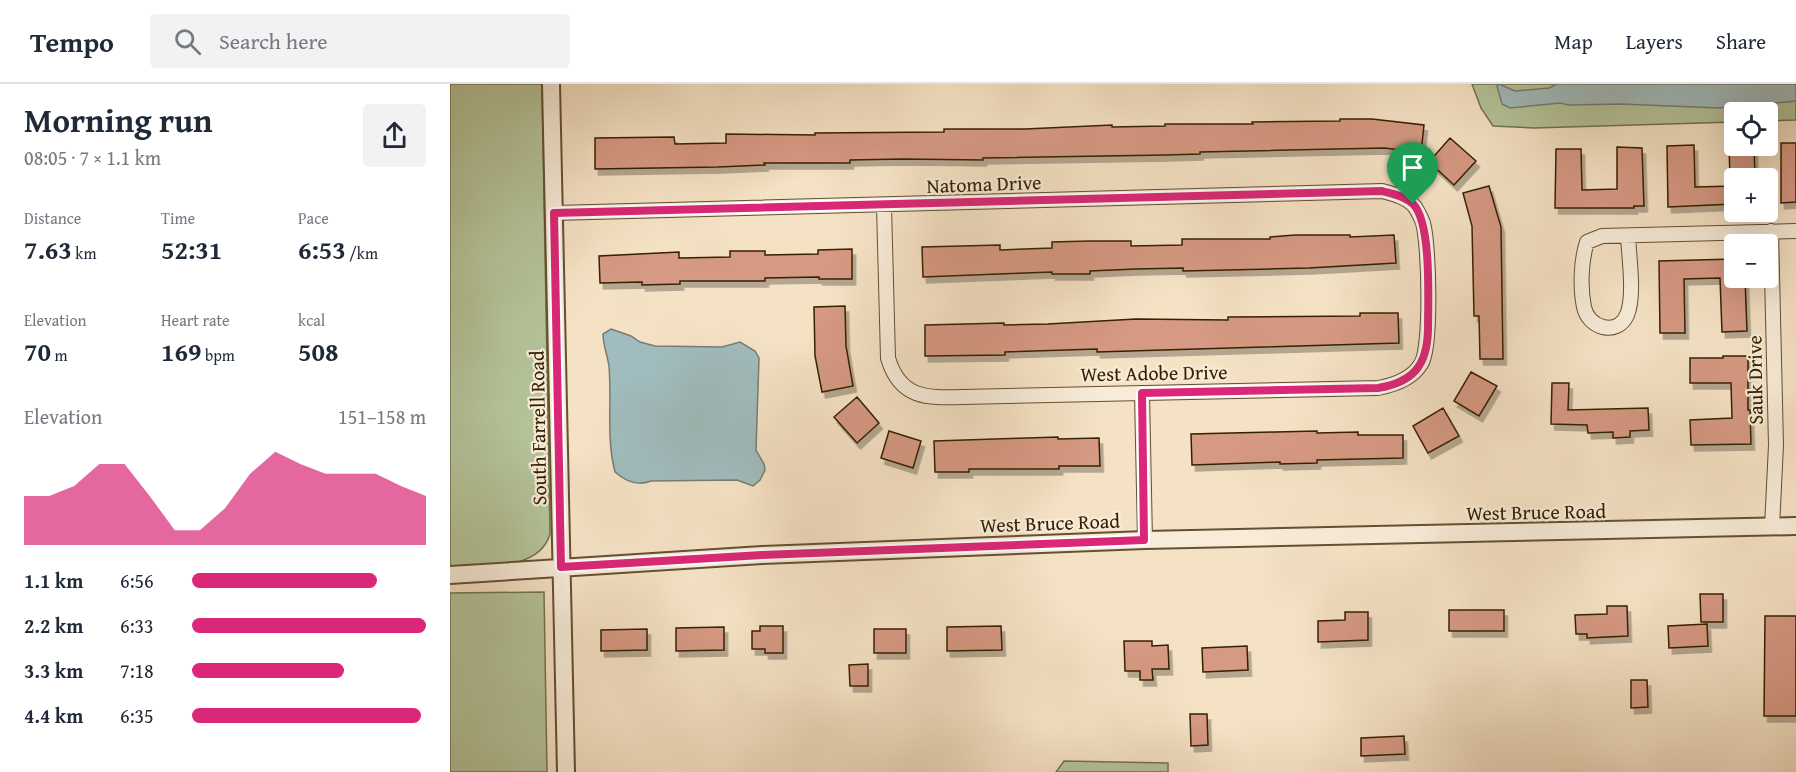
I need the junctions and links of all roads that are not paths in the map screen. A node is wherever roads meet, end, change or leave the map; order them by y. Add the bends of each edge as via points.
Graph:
1 (551, 84) edge
2 (1413, 204) joint
3 (884, 206) junction
4 (554, 213) junction
5 (1771, 231) junction
6 (1796, 231) edge
7 (1628, 236) junction
8 (1142, 393) junction
9 (1796, 526) edge
10 (1772, 527) junction
11 (1144, 540) junction
12 (561, 567) junction
13 (450, 575) edge
14 (566, 772) edge

1 - 4 street, South Farrell Road
2 - 3 street, Natoma Drive via 1382,191
2 - 8 street, West Adobe Drive via 1426,239 1428,330 1422,364 1413,374 1378,388
3 - 4 street, Natoma Drive
3 - 8 street, West Adobe Drive via 888,358 892,372 908,390 932,398
4 - 12 street, South Farrell Road
5 - 6 street
5 - 7 street
5 - 10 street, Sauk Drive via 1776,445
7 - 7 street via 1602,236 1587,242 1582,256 1584,308 1590,320 1601,328 1621,324 1627,314
8 - 11 street
9 - 10 street, West Bruce Road
10 - 11 street, West Bruce Road
11 - 12 street, West Bruce Road
12 - 13 street, West Bruce Road
12 - 14 street, South Farrell Road

